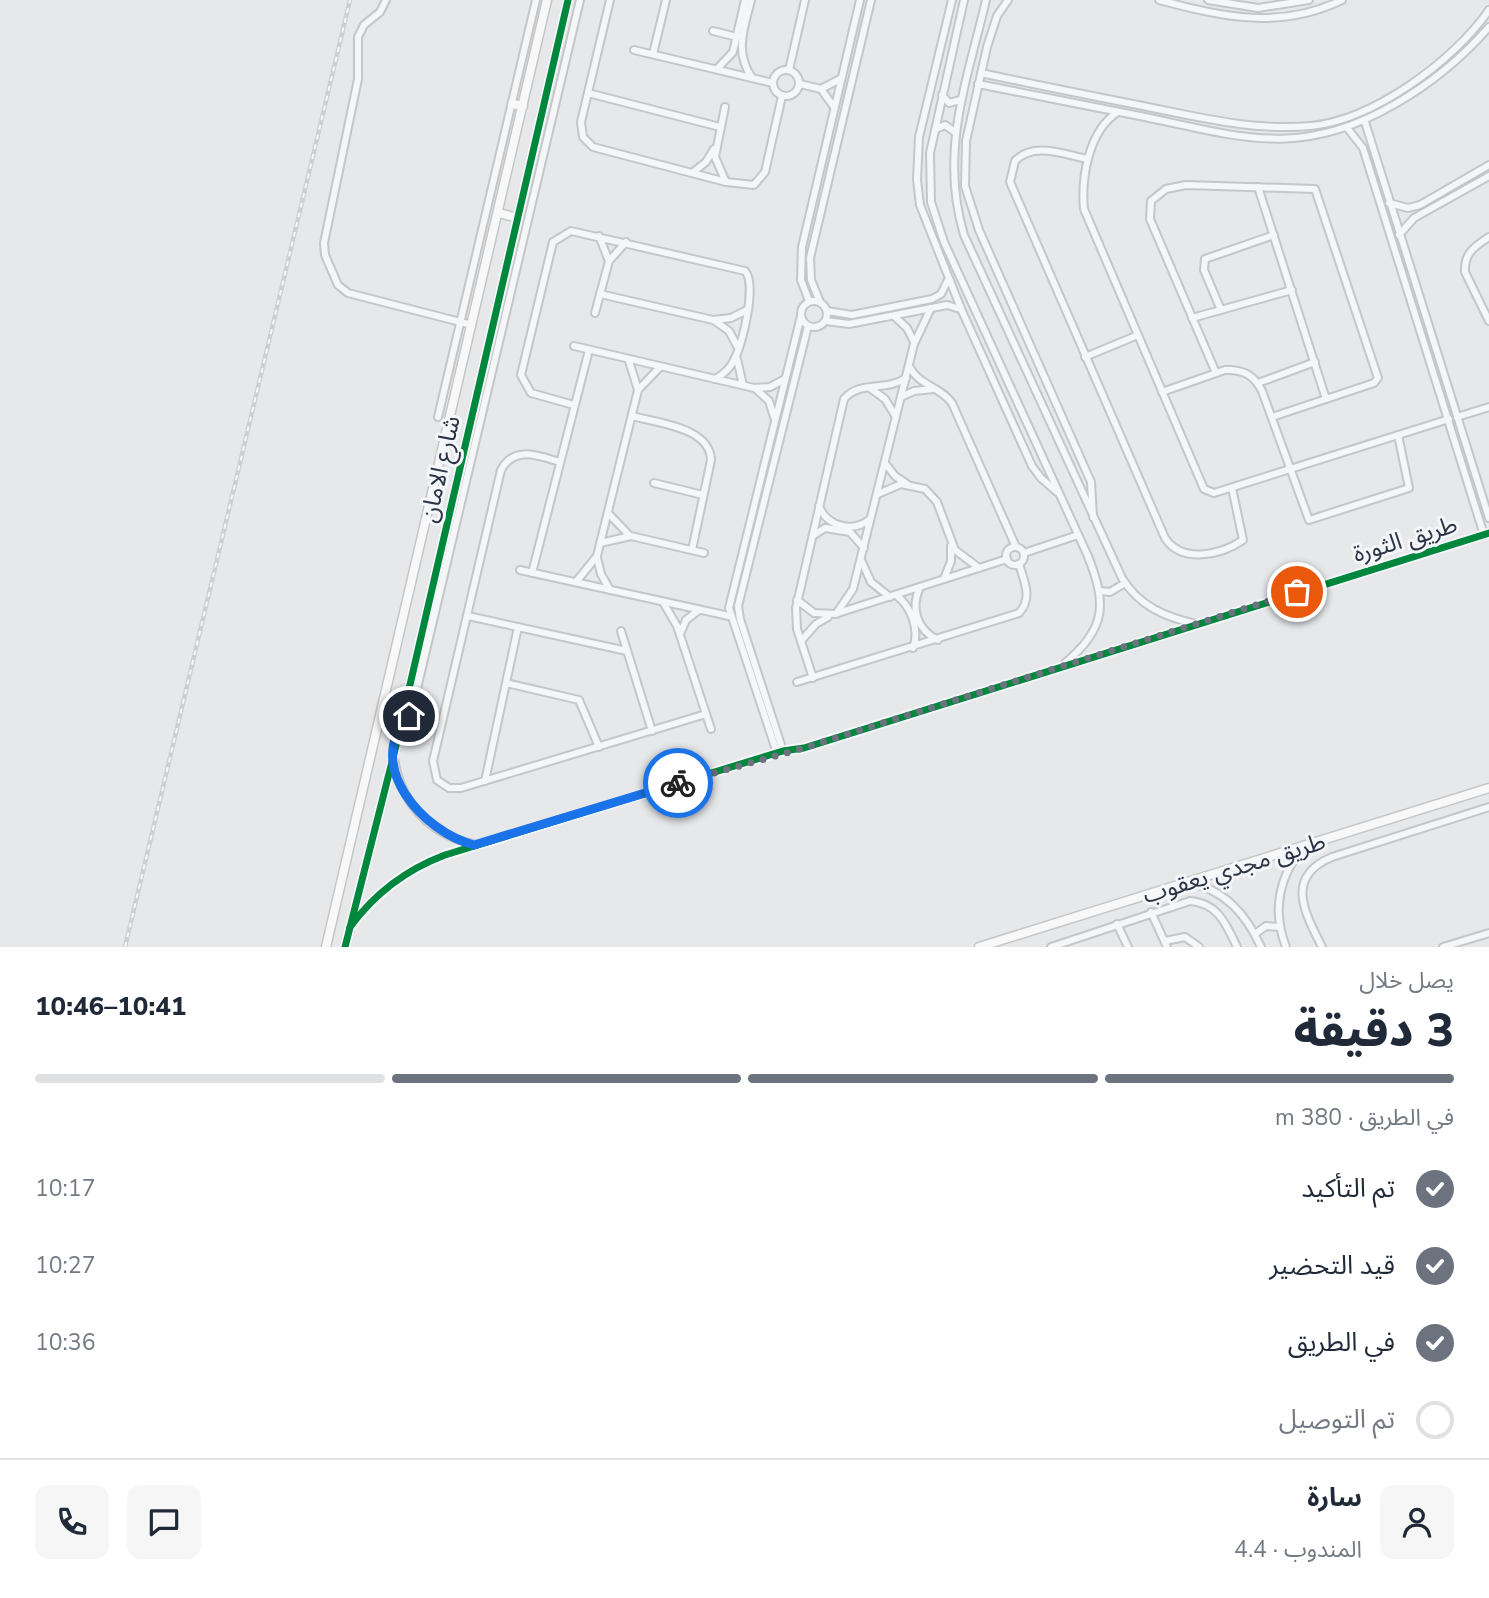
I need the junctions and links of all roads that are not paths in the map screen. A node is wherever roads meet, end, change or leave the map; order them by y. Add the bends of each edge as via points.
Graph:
1 (386, 0) edge
2 (542, 0) edge
3 (568, 0) edge
4 (580, 0) edge
5 (610, 0) edge
6 (666, 0) edge
7 (745, 0) edge
8 (751, 0) edge
9 (805, 0) edge
10 (860, 0) edge
11 (871, 0) edge
12 (952, 0) edge
13 (964, 0) edge
14 (1008, 0) edge
15 (1159, 0) edge
16 (1208, 0) edge
17 (1309, 0) edge
18 (1342, 0) edge
19 (987, 1) edge
20 (1168, 1) edge
21 (1326, 3) edge
22 (1238, 7) junction
23 (1489, 10) edge
24 (1237, 18) junction
25 (1481, 22) junction
26 (1489, 27) edge
27 (713, 30) dead end
28 (737, 37) junction
29 (634, 50) dead end
30 (653, 54) junction
31 (717, 69) junction
32 (789, 70) junction
33 (981, 74) junction
34 (752, 78) junction
35 (842, 78) junction
36 (773, 83) junction
37 (800, 84) junction
38 (978, 84) junction
39 (821, 89) junction
40 (588, 93) junction
41 (942, 93) junction
42 (782, 96) junction
43 (961, 99) junction
44 (512, 104) junction
45 (523, 106) junction
46 (724, 107) dead end
47 (1096, 107) junction
48 (834, 109) junction
49 (1118, 112) junction
50 (1169, 112) junction
51 (1166, 122) junction
52 (1365, 122) junction
53 (1103, 125) junction
54 (720, 127) junction
55 (1348, 129) junction
56 (935, 130) junction
57 (955, 132) junction
58 (715, 148) junction
59 (1088, 159) junction
60 (1489, 164) edge
61 (529, 173) junction
62 (692, 173) junction
63 (538, 175) junction
64 (1489, 176) edge
65 (726, 181) junction
66 (1258, 187) junction
67 (1389, 203) junction
68 (499, 213) junction
69 (518, 218) junction
70 (1274, 235) junction
71 (1399, 235) junction
72 (599, 236) junction
73 (1489, 237) edge
74 (626, 242) junction
75 (944, 242) junction
76 (935, 246) junction
77 (609, 261) junction
78 (948, 278) junction
79 (1292, 290) junction
80 (600, 294) junction
81 (1489, 299) edge
82 (809, 301) junction
83 (820, 302) junction
84 (1481, 304) junction
85 (930, 308) junction
86 (747, 310) junction
87 (1221, 310) junction
88 (827, 311) junction
89 (962, 311) junction
90 (595, 313) dead end
91 (801, 316) junction
92 (894, 316) junction
93 (1192, 318) junction
94 (713, 320) junction
95 (826, 321) junction
96 (1489, 321) edge
97 (461, 322) junction
98 (472, 325) junction
99 (808, 326) junction
100 (1138, 335) junction
101 (914, 344) junction
102 (574, 346) dead end
103 (589, 350) junction
104 (738, 351) junction
105 (996, 355) junction
106 (1085, 357) junction
107 (986, 360) junction
108 (629, 361) junction
109 (1314, 362) junction
110 (909, 366) junction
111 (660, 368) junction
112 (1216, 373) junction
113 (906, 378) junction
114 (715, 379) junction
115 (785, 379) junction
116 (1258, 383) junction
117 (743, 385) junction
118 (868, 387) junction
119 (754, 388) junction
120 (936, 389) junction
121 (638, 390) junction
122 (1162, 392) junction
123 (482, 395) junction
124 (901, 397) junction
125 (1326, 399) junction
126 (575, 405) junction
127 (1489, 407) edge
128 (632, 416) junction
129 (438, 417) dead end
130 (896, 417) junction
131 (1272, 417) junction
132 (1453, 418) junction
133 (775, 419) junction
134 (1398, 435) junction
135 (560, 462) junction
136 (885, 463) junction
137 (1290, 469) junction
138 (654, 483) dead end
139 (909, 485) junction
140 (1232, 488) junction
141 (1059, 493) junction
142 (878, 494) junction
143 (704, 495) junction
144 (819, 505) junction
145 (608, 513) junction
146 (872, 518) junction
147 (1489, 519) edge
148 (1093, 520) junction
149 (1487, 534) edge
150 (631, 536) junction
151 (812, 536) junction
152 (1078, 536) junction
153 (950, 541) junction
154 (600, 543) junction
155 (1016, 547) junction
156 (420, 548) junction
157 (864, 548) junction
158 (440, 550) junction
159 (692, 550) junction
160 (704, 553) dead end
161 (1024, 554) junction
162 (597, 556) junction
163 (1007, 559) junction
164 (862, 560) junction
165 (1019, 564) junction
166 (979, 568) junction
167 (520, 570) dead end
168 (532, 573) junction
169 (944, 579) junction
170 (576, 582) junction
171 (1125, 583) junction
172 (920, 587) junction
173 (610, 590) junction
174 (417, 591) junction
175 (1100, 591) junction
176 (893, 596) junction
177 (428, 599) junction
178 (797, 600) junction
179 (663, 602) junction
180 (699, 610) junction
181 (836, 614) junction
182 (468, 616) junction
183 (729, 616) junction
184 (1197, 624) junction
185 (518, 627) junction
186 (621, 632) dead end
187 (680, 635) junction
188 (938, 640) junction
189 (801, 641) junction
190 (913, 648) junction
191 (627, 652) junction
192 (1062, 666) junction
193 (813, 678) junction
194 (797, 682) dead end
195 (506, 683) junction
196 (706, 714) junction
197 (399, 726) junction
198 (711, 729) dead end
199 (652, 731) junction
200 (598, 747) junction
201 (780, 752) junction
202 (394, 754) junction
203 (485, 781) junction
204 (1489, 788) edge
205 (1489, 807) edge
206 (474, 845) junction
207 (1302, 848) junction
208 (1188, 882) junction
209 (1152, 912) junction
210 (1117, 924) junction
211 (350, 927) junction
212 (1279, 927) junction
213 (1489, 933) edge
214 (1255, 934) junction
215 (1166, 944) edge
216 (326, 947) edge
217 (345, 947) edge
218 (979, 947) edge
219 (1051, 947) edge
220 (1128, 947) edge
221 (1199, 947) edge
222 (1237, 947) edge
223 (1261, 947) edge
224 (1287, 947) edge
225 (1321, 947) edge
226 (1443, 947) edge

1 - 97 street via 358,37 358,79 324,251 344,292
2 - 44 street
2 - 45 street, شارع الامان
3 - 61 street, شارع الامان
4 - 63 street
5 - 40 street
6 - 30 street
7 - 28 street
8 - 34 street via 740,46
9 - 32 street
10 - 35 street
11 - 83 street via 810,258 811,280
12 - 76 street via 917,159 920,205
13 - 41 street
14 - 33 street via 993,26
15 - 20 street
16 - 22 street
17 - 22 street via 1278,7
18 - 21 street
19 - 43 street
20 - 24 street
21 - 24 street via 1290,18
22 - 24 street
23 - 25 street
25 - 26 street
25 - 50 street via 1424,75 1367,108 1331,122 1259,126
26 - 52 street via 1434,81
27 - 28 street
28 - 31 street via 729,59
29 - 30 street
30 - 31 street
31 - 34 street
32 - 36 street via 779,72
32 - 37 street
33 - 38 street
33 - 50 street
34 - 36 street
35 - 39 street
35 - 48 street
36 - 42 street
37 - 39 street
37 - 42 street via 792,96
38 - 47 street
38 - 148 street via 964,157 967,197 1091,482
39 - 48 street
40 - 54 street
40 - 62 street via 581,129 593,147
41 - 43 street via 949,103
41 - 56 street
42 - 65 street via 763,178 748,187
43 - 57 street
44 - 45 street
44 - 97 street
45 - 68 street, شارع الامان
46 - 54 street
47 - 49 street
47 - 53 street
48 - 82 street via 800,258
49 - 51 street
49 - 53 street
50 - 51 street
51 - 55 street via 1257,138 1314,137
52 - 55 street
52 - 67 street
53 - 59 street
54 - 58 street
55 - 132 street via 1363,148
56 - 57 street via 945,125
56 - 75 street via 930,153 931,202
57 - 148 street via 953,187 964,235
58 - 62 street
58 - 65 street via 716,166
59 - 100 street via 1083,196 1088,221
59 - 106 street via 1030,151 1015,161 1010,182
60 - 67 street via 1420,205 1408,208
61 - 63 street
61 - 69 street, شارع الامان
62 - 65 street
63 - 123 street
64 - 71 street via 1414,218
66 - 70 street
66 - 93 street via 1186,185 1166,190 1151,201 1150,219
66 - 125 street via 1311,188 1318,193 1378,376 1376,382
67 - 71 street
68 - 69 street
68 - 98 street, شارع الامان
69 - 123 street, شارع الامان
70 - 79 street
70 - 87 street via 1205,259 1204,270
71 - 132 street
72 - 74 street
72 - 77 street
72 - 126 street via 571,231 553,242 521,375 531,393
73 - 84 street via 1469,251 1465,264
74 - 77 street
74 - 86 street via 740,267 752,282
75 - 76 street
75 - 105 street
76 - 78 street
77 - 80 street
78 - 88 street via 945,290 932,299 852,315
78 - 89 street
79 - 87 street
79 - 109 street
80 - 90 street
80 - 94 street
81 - 84 street
82 - 83 street
82 - 91 street
83 - 88 street
84 - 96 street
85 - 89 street via 953,306
85 - 92 street
85 - 101 street
86 - 94 street
86 - 104 street
87 - 93 street
88 - 95 street
89 - 107 street
91 - 99 street
91 - 115 street
92 - 95 street via 849,324
92 - 101 street via 907,328
93 - 112 street
94 - 104 street via 729,331
95 - 99 street via 818,327
97 - 98 street
97 - 129 street
98 - 156 street, شارع الامان
99 - 201 street via 738,606
100 - 106 street
100 - 122 street
101 - 110 street
102 - 103 street
103 - 108 street
103 - 126 street
104 - 114 street via 729,369
104 - 117 street
105 - 107 street
105 - 141 street
106 - 140 street via 1173,549 1193,556 1243,540
107 - 141 street via 1032,466
108 - 111 street
108 - 121 street
109 - 116 street
109 - 125 street
110 - 113 street
110 - 120 street via 917,378
111 - 114 street
111 - 121 street
112 - 116 street via 1234,369
112 - 122 street
113 - 118 street via 888,387
113 - 124 street
114 - 117 street
115 - 119 street via 770,387
115 - 133 street
116 - 131 street
117 - 119 street
118 - 130 street via 885,399
118 - 144 street via 852,391 844,399
119 - 133 street via 769,401
120 - 124 street
120 - 155 street via 952,403
121 - 128 street
122 - 140 street via 1204,489 1214,493
123 - 158 street, شارع الامان
123 - 197 street via 411,714
124 - 130 street
125 - 131 street
126 - 135 street
127 - 132 street
128 - 143 street via 706,442 711,460
128 - 145 street
130 - 136 street
131 - 137 street
132 - 134 street
132 - 147 street
132 - 149 street
133 - 183 street
134 - 137 street
134 - 137 street via 1409,488 1312,521 1305,516
135 - 168 street
135 - 182 street via 525,453 504,464
136 - 139 street via 895,477
136 - 142 street
137 - 140 street
138 - 143 street
139 - 142 street via 892,486
139 - 153 street via 932,495
141 - 152 street
142 - 146 street
143 - 159 street
144 - 146 street via 827,519 841,525 857,527
144 - 151 street
145 - 150 street
145 - 154 street
146 - 157 street
148 - 171 street
149 - 184 street, طريق الثورة
150 - 154 street
150 - 159 street
151 - 157 street via 830,528 855,535
151 - 178 street
152 - 161 street
152 - 175 street
153 - 166 street via 961,558
153 - 169 street via 951,561
154 - 162 street
155 - 161 street
155 - 163 street via 1009,549
156 - 158 street via 429,557
156 - 174 street, شارع الامان
157 - 164 street
158 - 177 street, شارع الامان
159 - 160 street
161 - 165 street
162 - 170 street
162 - 173 street
163 - 165 street
163 - 166 street
164 - 176 street via 871,582
164 - 181 street via 853,589
165 - 188 street via 1027,595 1023,609
166 - 169 street
167 - 168 street
168 - 170 street
169 - 172 street
170 - 173 street
171 - 175 street via 1110,592
171 - 184 street via 1150,607
172 - 176 street
172 - 188 street via 915,608 920,626
173 - 179 street
174 - 177 street
174 - 216 street, شارع الامان
175 - 192 street via 1097,628
176 - 181 street
176 - 190 street via 906,605 915,628
177 - 197 street, شارع الامان
178 - 181 street via 814,613
178 - 189 street via 795,617
179 - 180 street
179 - 187 street
180 - 183 street
180 - 187 street via 686,620
181 - 189 street via 816,624
182 - 185 street
182 - 203 street via 432,768 437,780 449,788
183 - 201 street
184 - 192 street, طريق الثورة
185 - 191 street
185 - 195 street
186 - 191 street
187 - 196 street
188 - 190 street
189 - 193 street
190 - 193 street
191 - 199 street
192 - 201 street, طريق الثورة
193 - 194 street
195 - 200 street via 579,700
195 - 203 street
196 - 198 street
196 - 199 street
197 - 202 street, شارع الامان
199 - 200 street
200 - 203 street
201 - 206 street, طريق الثورة
202 - 206 street via 402,787 421,816 441,832
202 - 211 street, شارع الامان
204 - 207 street, طريق مجدي يعقوب
205 - 225 street via 1332,857 1314,867 1301,897
206 - 211 street, طريق الثورة via 404,874 380,892
207 - 208 street, طريق مجدي يعقوب
207 - 212 street via 1281,884
208 - 214 street via 1227,898
208 - 218 street, طريق مجدي يعقوب
209 - 210 street
209 - 215 street
209 - 222 street via 1184,901 1203,903 1223,918
210 - 219 street
210 - 220 street
211 - 217 street, شارع الامان
212 - 214 street via 1266,926
212 - 224 street
213 - 226 street
214 - 223 street
215 - 221 street via 1185,937

